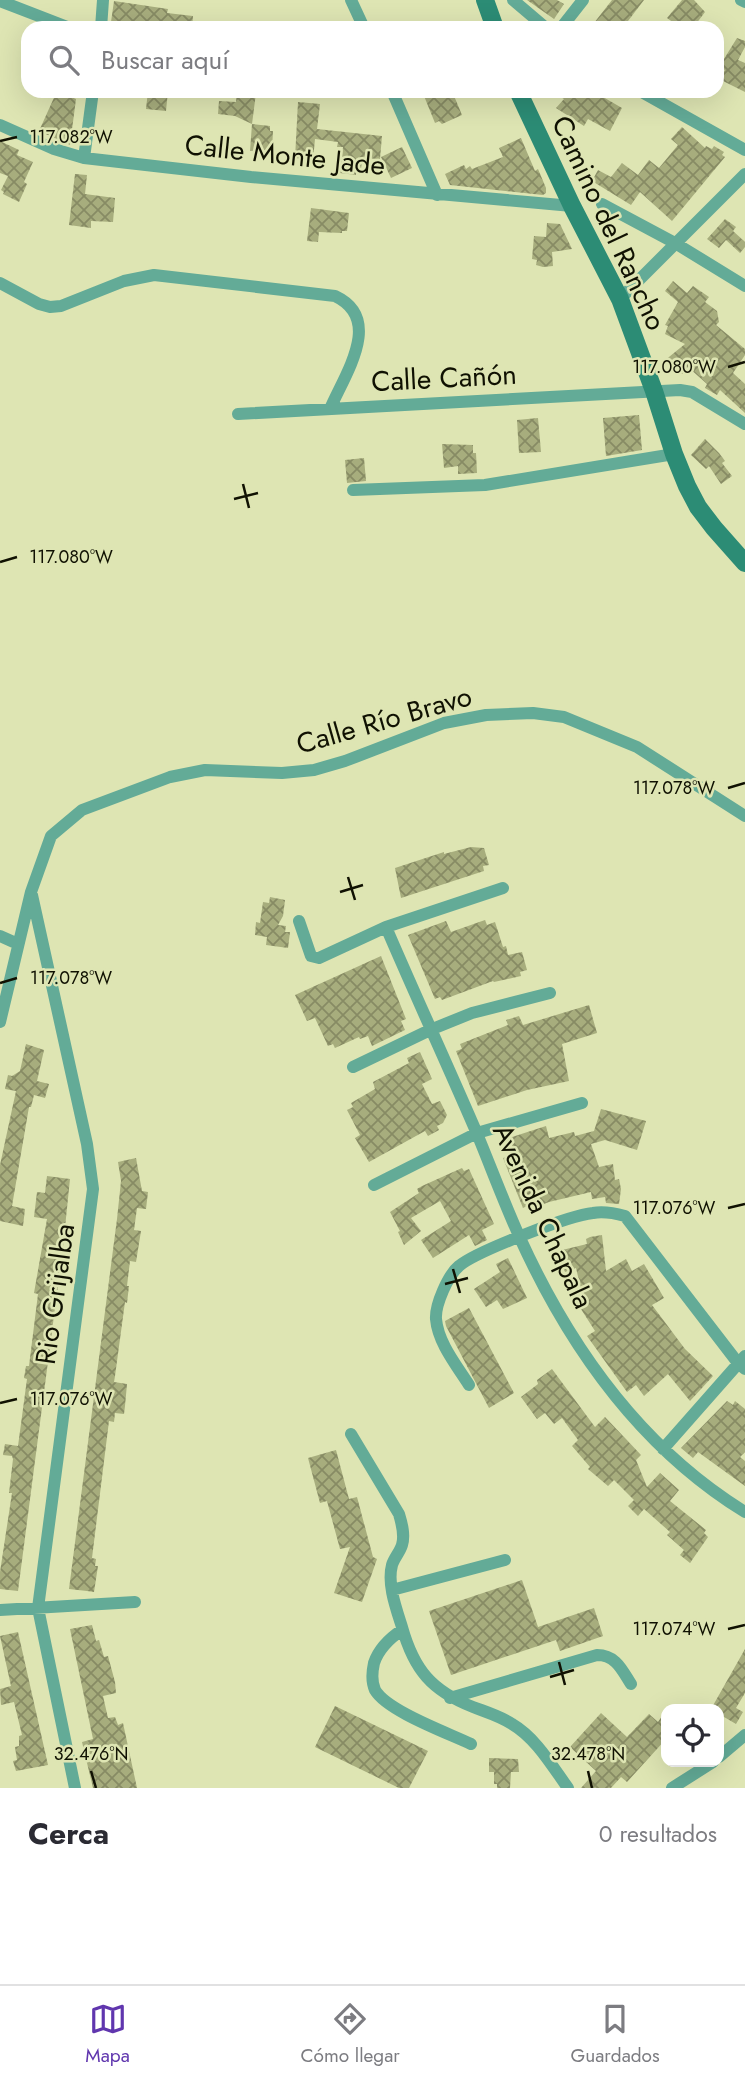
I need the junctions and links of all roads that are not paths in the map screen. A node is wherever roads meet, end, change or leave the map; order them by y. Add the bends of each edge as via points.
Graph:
1 (103, 0) edge
2 (351, 0) edge
3 (485, 0) edge
4 (513, 0) edge
5 (583, 0) edge
6 (0, 1) edge
7 (51, 21) edge
8 (102, 21) edge
9 (361, 21) edge
10 (492, 21) edge
11 (538, 21) edge
12 (566, 21) edge
13 (92, 98) edge
14 (395, 98) edge
15 (521, 98) edge
16 (652, 98) edge
17 (0, 125) edge
18 (745, 150) edge
19 (84, 158) junction
20 (745, 174) edge
21 (437, 195) junction
22 (602, 204) dead end
23 (572, 206) junction
24 (675, 243) junction
25 (0, 283) edge
26 (745, 286) edge
27 (620, 299) junction
28 (654, 391) junction
29 (330, 409) junction
30 (238, 414) dead end
31 (745, 424) edge
32 (674, 454) junction
33 (353, 490) dead end
34 (745, 562) edge
35 (745, 816) edge
36 (503, 888) dead end
37 (31, 892) junction
38 (299, 921) dead end
39 (387, 927) junction
40 (0, 936) edge
41 (18, 944) junction
42 (550, 993) dead end
43 (0, 1022) edge
44 (430, 1030) junction
45 (354, 1067) dead end
46 (582, 1103) dead end
47 (477, 1133) junction
48 (374, 1185) dead end
49 (519, 1237) junction
50 (743, 1363) edge
51 (469, 1385) dead end
52 (351, 1434) dead end
53 (663, 1449) junction
54 (745, 1512) edge
55 (505, 1560) dead end
56 (392, 1590) junction
57 (135, 1602) dead end
58 (38, 1608) junction
59 (0, 1610) edge
60 (402, 1630) junction
61 (631, 1684) dead end
62 (450, 1698) junction
63 (745, 1735) edge
64 (471, 1744) dead end
65 (724, 1753) edge
66 (705, 1767) edge
67 (75, 1788) edge
68 (568, 1788) edge
69 (672, 1788) edge

1 - 8 street
2 - 9 street
3 - 10 main road
4 - 11 street
5 - 12 street
6 - 7 street
13 - 19 street
14 - 21 street
15 - 23 main road, Camino del Rancho
16 - 18 street
17 - 19 street, Calle Monte Jade
19 - 21 street, Calle Monte Jade
20 - 24 street
21 - 23 street, Calle Monte Jade
22 - 24 street
23 - 27 main road, Camino del Rancho
24 - 26 street
24 - 27 street
25 - 29 street via 50,307 154,275 335,296 355,312 360,341
27 - 28 main road, Camino del Rancho
28 - 29 street, Calle Cañón
28 - 31 street, Calle Cañón via 692,393
28 - 32 main road, Camino del Rancho
29 - 30 street, Calle Cañón
32 - 33 street via 485,485
32 - 34 main road, Camino del Rancho via 698,507
35 - 37 street, Calle Río Bravo via 637,747 595,729 564,717 533,713 485,715 444,723 314,770 205,770 113,797 82,810 51,836
36 - 39 street
37 - 41 street, Calle Río Bravo
37 - 58 street, Rio Grijalba via 93,1189
38 - 39 street via 307,949 319,958
39 - 44 street, Avenida Chapala
40 - 41 street
41 - 43 street, Calle Río Bravo
42 - 44 street via 489,1008
44 - 45 street
44 - 47 street, Avenida Chapala
46 - 47 street
47 - 48 street
47 - 49 street, Avenida Chapala
49 - 50 street via 593,1213 625,1216
49 - 51 street via 460,1265 445,1286 435,1317 440,1337
49 - 53 street, Avenida Chapala via 588,1362
50 - 53 street
52 - 56 street via 399,1514 403,1529 402,1546 392,1563
53 - 54 street, Avenida Chapala
55 - 56 street
56 - 60 street
57 - 58 street
58 - 59 street
58 - 67 street, Rio Grijalba
60 - 62 street via 416,1664 429,1682
60 - 64 street via 376,1658 375,1689 407,1714
61 - 62 street via 607,1655
62 - 68 street via 524,1732
63 - 65 street
66 - 69 street

